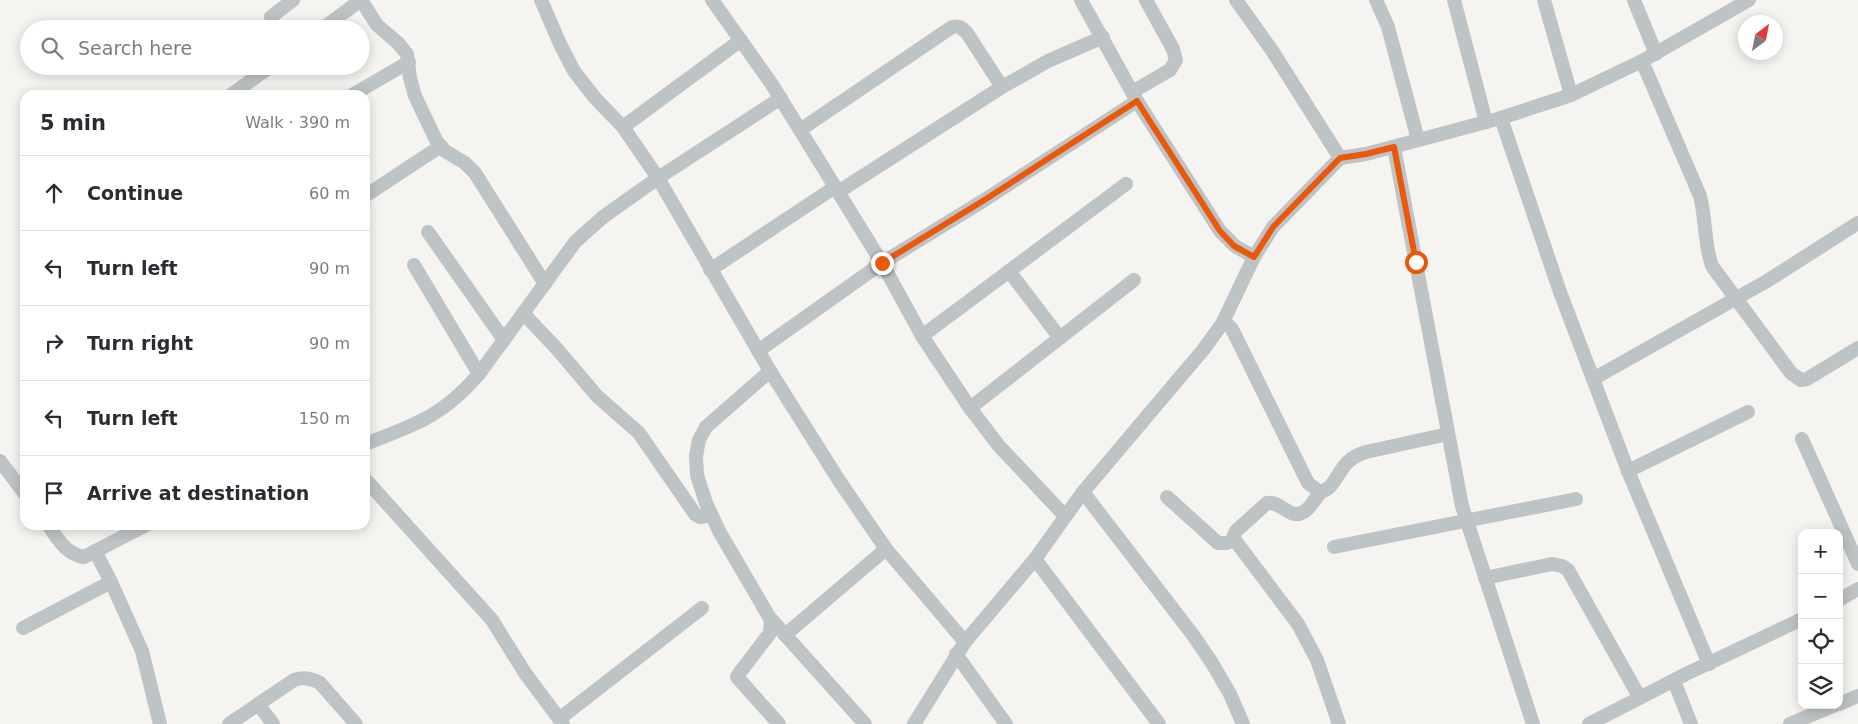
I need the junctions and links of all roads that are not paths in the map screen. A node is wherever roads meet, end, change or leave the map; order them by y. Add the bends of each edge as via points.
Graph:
1 (293, 0) edge
2 (541, 0) edge
3 (712, 0) edge
4 (1082, 0) edge
5 (1146, 0) edge
6 (1376, 0) edge
7 (1454, 0) edge
8 (1544, 0) edge
9 (1634, 0) edge
10 (1749, 0) edge
11 (1242, 2) edge
12 (271, 17) dead end
13 (334, 20) edge
14 (1102, 37) junction
15 (740, 40) junction
16 (1656, 54) junction
17 (1642, 61) junction
18 (408, 62) junction
19 (259, 75) edge
20 (1002, 86) junction
21 (238, 90) edge
22 (360, 90) edge
23 (1571, 95) junction
24 (1134, 97) junction
25 (780, 98) junction
26 (1501, 118) junction
27 (1486, 122) junction
28 (623, 127) junction
29 (800, 130) junction
30 (1418, 140) junction
31 (441, 146) junction
32 (1394, 147) junction
33 (1340, 158) junction
34 (658, 178) junction
35 (1126, 184) dead end
36 (837, 189) junction
37 (370, 193) edge
38 (1858, 222) edge
39 (428, 232) dead end
40 (1254, 257) junction
41 (882, 263) junction
42 (414, 265) dead end
43 (710, 270) junction
44 (1009, 271) junction
45 (1134, 280) dead end
46 (545, 284) junction
47 (1736, 299) junction
48 (523, 313) junction
49 (1222, 324) junction
50 (922, 336) junction
51 (1060, 338) junction
52 (504, 340) junction
53 (1858, 348) edge
54 (758, 351) junction
55 (770, 371) junction
56 (479, 374) junction
57 (1593, 379) junction
58 (970, 408) junction
59 (1748, 412) dead end
60 (1448, 434) junction
61 (1802, 439) dead end
62 (370, 442) edge
63 (0, 460) edge
64 (1628, 471) junction
65 (370, 485) edge
66 (20, 487) edge
67 (1083, 492) junction
68 (1320, 492) junction
69 (1167, 497) dead end
70 (1576, 499) dead end
71 (711, 515) junction
72 (1065, 516) junction
73 (1466, 521) junction
74 (52, 530) edge
75 (136, 530) edge
76 (1234, 539) junction
77 (1334, 547) dead end
78 (886, 548) junction
79 (95, 551) junction
80 (1035, 559) junction
81 (1858, 564) edge
82 (1485, 578) junction
83 (111, 582) junction
84 (1858, 589) edge
85 (1843, 598) edge
86 (702, 608) dead end
87 (770, 618) junction
88 (1798, 621) edge
89 (23, 628) dead end
90 (785, 635) junction
91 (965, 642) junction
92 (956, 654) junction
93 (1709, 664) junction
94 (1674, 681) junction
95 (1858, 696) edge
96 (1640, 698) junction
97 (1843, 702) edge
98 (258, 704) junction
99 (1826, 709) edge
100 (561, 721) edge
101 (160, 724) edge
102 (229, 724) edge
103 (273, 724) edge
104 (356, 724) edge
105 (779, 724) edge
106 (865, 724) edge
107 (914, 724) edge
108 (1006, 724) edge
109 (1159, 724) edge
110 (1243, 724) edge
111 (1339, 724) edge
112 (1533, 724) edge
113 (1589, 724) edge
114 (1691, 724) edge
115 (1790, 724) edge

1 - 12 street
2 - 28 street via 574,71
3 - 15 street
4 - 14 street
5 - 24 street via 1176,60 1170,70
6 - 30 street via 1388,27
7 - 27 street
8 - 23 street
9 - 16 street
10 - 16 street
11 - 33 street
13 - 18 street via 361,0 377,25 404,48
14 - 20 street
14 - 24 street
15 - 25 street
15 - 28 street
16 - 17 street
17 - 23 street
17 - 47 street via 1700,196 1712,266
18 - 22 street
18 - 31 street via 415,96
19 - 21 street
20 - 29 street via 963,28 952,27
20 - 36 street
23 - 26 street
24 - 40 street via 1220,231 1234,246
24 - 41 street via 986,199
25 - 29 street
25 - 34 street
26 - 27 street
26 - 57 street
27 - 30 street
28 - 34 street
29 - 36 street
30 - 32 street
31 - 37 street
31 - 46 street via 475,173
32 - 33 street
32 - 60 street
33 - 40 street via 1273,227
34 - 43 street
34 - 46 street via 603,217 575,242
35 - 44 street
36 - 41 street
36 - 43 street
38 - 47 street
39 - 52 street
40 - 49 street
41 - 50 street
41 - 54 street
42 - 56 street
43 - 54 street
44 - 50 street
44 - 51 street
45 - 51 street
46 - 48 street
47 - 53 street via 1791,373 1801,380
47 - 57 street
48 - 52 street
48 - 71 street via 597,396 639,433 695,514 700,517
49 - 67 street
49 - 68 street via 1232,329 1308,484
50 - 58 street
51 - 58 street
52 - 56 street
54 - 55 street
55 - 71 street via 706,427 699,440 697,475
55 - 78 street
56 - 62 street via 444,408 420,422
57 - 64 street
58 - 72 street via 999,446
59 - 64 street
60 - 68 street via 1356,455 1330,486
60 - 73 street
61 - 81 street
63 - 66 street
64 - 93 street
65 - 100 street via 492,620 525,673
67 - 72 street
67 - 110 street via 1197,641 1230,694
68 - 76 street via 1306,511 1298,514 1267,503 1236,531
69 - 76 street via 1218,543 1227,544
70 - 73 street
71 - 87 street
72 - 80 street
73 - 77 street
73 - 82 street
74 - 79 street via 73,555 84,557
75 - 79 street
76 - 111 street via 1298,624 1317,660
78 - 90 street
78 - 91 street
79 - 83 street
80 - 91 street
80 - 109 street
82 - 96 street via 1552,564 1568,570
82 - 112 street
83 - 89 street
83 - 101 street via 142,651
84 - 85 street
86 - 100 street
87 - 90 street
87 - 105 street via 770,633 738,677
88 - 93 street
90 - 106 street
91 - 92 street
92 - 107 street
92 - 108 street
93 - 94 street
94 - 96 street
94 - 114 street
95 - 97 street
96 - 113 street
98 - 102 street
98 - 103 street
98 - 104 street via 294,680 312,679
99 - 115 street

